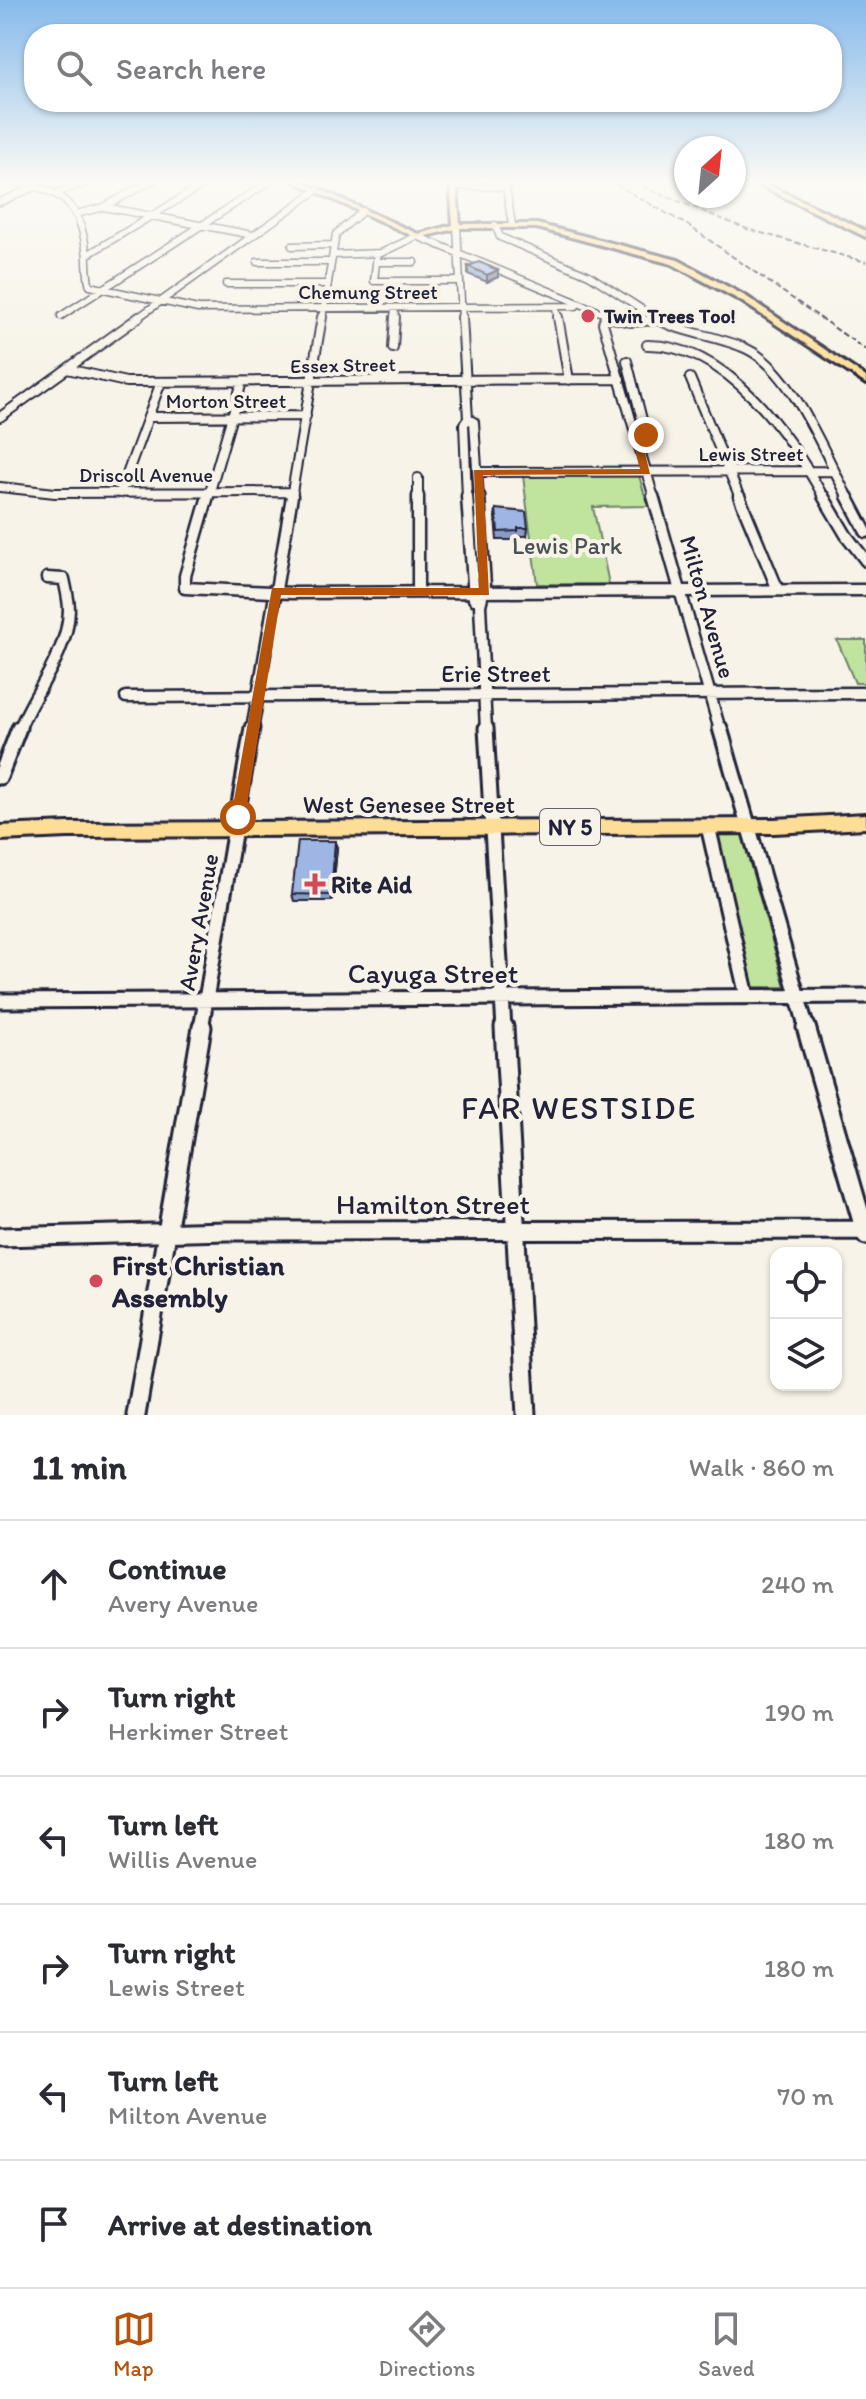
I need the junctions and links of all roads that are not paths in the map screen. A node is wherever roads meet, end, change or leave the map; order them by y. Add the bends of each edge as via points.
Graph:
1 (85, 246) edge
2 (102, 246) edge
3 (170, 246) edge
4 (238, 246) edge
5 (334, 246) edge
6 (395, 246) edge
7 (440, 246) edge
8 (458, 246) edge
9 (521, 246) edge
10 (617, 246) edge
11 (377, 254) junction
12 (458, 254) junction
13 (87, 255) junction
14 (332, 258) junction
15 (257, 262) dead end
16 (376, 262) junction
17 (414, 262) dead end
18 (460, 281) junction
19 (226, 284) dead end
20 (328, 284) junction
21 (103, 290) junction
22 (160, 302) junction
23 (576, 306) junction
24 (324, 308) junction
25 (395, 308) junction
26 (461, 308) junction
27 (556, 308) junction
28 (61, 316) dead end
29 (605, 317) junction
30 (658, 320) junction
31 (647, 345) dead end
32 (393, 348) dead end
33 (627, 361) dead end
34 (67, 369) junction
35 (690, 378) dead end
36 (620, 379) junction
37 (465, 380) junction
38 (569, 380) junction
39 (866, 381) edge
40 (161, 382) junction
41 (242, 382) junction
42 (311, 382) junction
43 (231, 416) junction
44 (306, 416) junction
45 (0, 417) edge
46 (148, 417) junction
47 (468, 419) junction
48 (637, 440) junction
49 (808, 471) junction
50 (833, 471) junction
51 (478, 472) junction
52 (646, 472) junction
53 (731, 472) junction
54 (418, 478) dead end
55 (0, 487) edge
56 (209, 492) junction
57 (293, 492) junction
58 (120, 493) junction
59 (866, 532) edge
60 (866, 561) edge
61 (47, 578) dead end
62 (778, 590) junction
63 (866, 590) edge
64 (276, 591) junction
65 (418, 592) junction
66 (681, 592) junction
67 (479, 597) junction
68 (866, 693) edge
69 (710, 694) junction
70 (484, 695) junction
71 (126, 697) dead end
72 (258, 697) junction
73 (0, 777) edge
74 (866, 821) edge
75 (708, 826) junction
76 (748, 826) junction
77 (493, 827) junction
78 (236, 829) junction
79 (0, 833) edge
80 (747, 996) junction
81 (797, 996) junction
82 (866, 996) edge
83 (503, 999) junction
84 (207, 1000) junction
85 (0, 1001) edge
86 (515, 1229) junction
87 (865, 1232) edge
88 (167, 1234) junction
89 (0, 1237) edge
90 (136, 1415) edge
91 (526, 1415) edge

1 - 13 street
2 - 13 street
3 - 21 street
4 - 22 street
5 - 14 street, Avery Avenue
6 - 11 street
7 - 12 street
8 - 12 street
9 - 30 street via 589,275
10 - 39 main road via 689,267
11 - 14 street
11 - 16 street
12 - 18 street
12 - 23 street
13 - 21 street via 88,284
14 - 15 street
14 - 20 street, Avery Avenue
16 - 17 street
16 - 18 street via 373,280 378,282
18 - 26 street
19 - 20 street
20 - 24 street, Avery Avenue
21 - 22 street, Chemung Street
21 - 28 street
22 - 24 street, Chemung Street via 198,309
22 - 34 street
23 - 27 street, Chemung Street
23 - 29 street
24 - 25 street, Chemung Street
24 - 42 street, Avery Avenue
25 - 26 street, Chemung Street
25 - 32 street
26 - 27 street, Chemung Street
26 - 37 street
27 - 38 street
29 - 30 street
29 - 36 street, Milton Avenue
30 - 50 street via 738,345 777,371
31 - 49 street via 684,350 736,386 783,428
33 - 48 street via 646,435
34 - 40 street, Essex Street via 121,382
34 - 45 street
35 - 53 street
36 - 38 street, Essex Street
36 - 48 street, Milton Avenue
37 - 38 street, Essex Street
37 - 42 street, Essex Street
37 - 47 street
40 - 41 street, Essex Street
40 - 46 street
41 - 42 street, Essex Street
41 - 43 street
42 - 44 street, Avery Avenue
43 - 44 street, Morton Street
43 - 46 street, Morton Street
43 - 56 street
44 - 57 street, Avery Avenue
46 - 58 street
47 - 51 street via 474,422
47 - 67 street via 464,424
48 - 52 street, Milton Avenue
49 - 50 street, Lewis Street
49 - 53 street, Lewis Street
49 - 60 street via 830,514
50 - 59 street
51 - 52 street, Lewis Street
51 - 67 street
52 - 53 street, Lewis Street
52 - 66 street, Milton Avenue
53 - 62 street
54 - 65 street
55 - 58 street, Driscoll Avenue via 37,493
56 - 57 street, Driscoll Avenue
56 - 58 street, Driscoll Avenue
56 - 64 street via 184,587
57 - 64 street, Avery Avenue
61 - 73 street via 64,579 68,621
62 - 63 street
62 - 66 street
64 - 65 street
64 - 72 street, Avery Avenue
65 - 67 street
66 - 67 street
66 - 69 street, Milton Avenue
67 - 70 street
68 - 69 street, Erie Street
69 - 70 street, Erie Street
69 - 76 street, Milton Avenue
70 - 72 street, Erie Street
70 - 77 street
71 - 72 street, Erie Street
72 - 78 street, Avery Avenue
74 - 76 main road, West Genesee Street / NY 5
75 - 76 main road, West Genesee Street / NY 5
75 - 77 main road, West Genesee Street / NY 5
75 - 80 street
76 - 81 street, Milton Avenue
77 - 78 main road, West Genesee Street / NY 5
77 - 83 street
78 - 79 main road, West Genesee Street / NY 5
78 - 84 street, Avery Avenue
80 - 81 street, Cayuga Street
80 - 83 street, Cayuga Street
81 - 82 street, Cayuga Street
81 - 87 street, Milton Avenue
83 - 84 street, Cayuga Street
83 - 86 street
84 - 85 street, Cayuga Street
84 - 88 street, Avery Avenue
86 - 87 street, Hamilton Street
86 - 88 street, Hamilton Street
86 - 91 street
88 - 89 street, Hamilton Street
88 - 90 street, Avery Avenue

